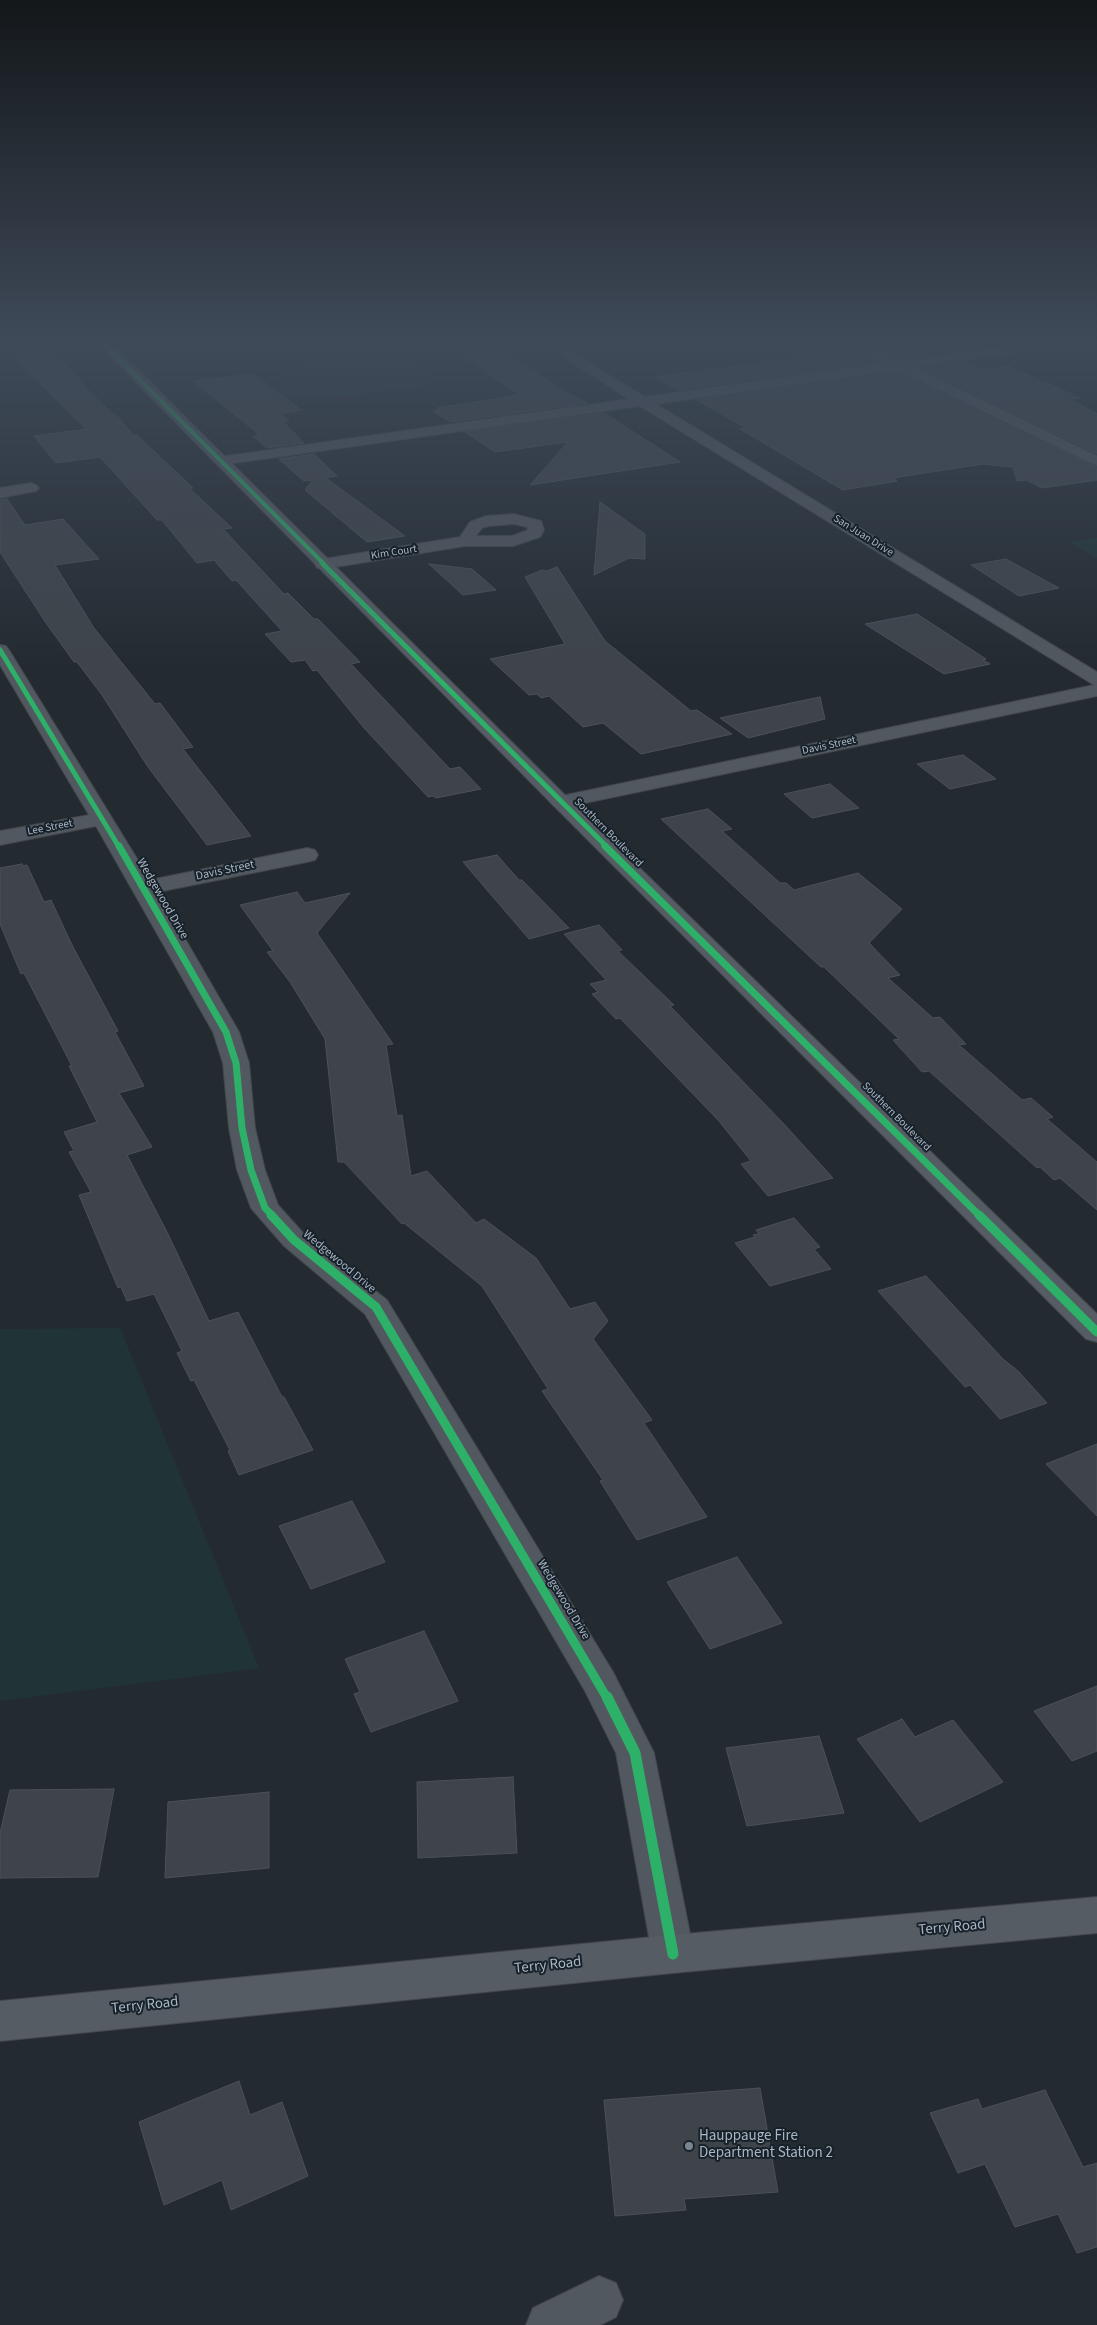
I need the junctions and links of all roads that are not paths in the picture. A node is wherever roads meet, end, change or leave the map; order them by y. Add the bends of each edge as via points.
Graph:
1 (214, 454) edge
2 (266, 454) edge
3 (730, 454) edge
4 (1081, 454) edge
5 (220, 461) junction
6 (1097, 462) edge
7 (31, 488) dead end
8 (0, 493) edge
9 (465, 542) dead end
10 (323, 564) junction
11 (0, 650) edge
12 (1097, 680) edge
13 (1097, 690) edge
14 (561, 802) junction
15 (101, 819) junction
16 (0, 838) edge
17 (307, 855) dead end
18 (144, 888) junction
19 (1097, 1332) edge
20 (1097, 1915) edge
21 (673, 1954) junction
22 (0, 2021) edge
23 (599, 2300) dead end
24 (550, 2325) edge

1 - 5 street, Southern Boulevard
2 - 5 street
3 - 12 street, San Juan Drive
4 - 6 street
5 - 10 street, Southern Boulevard
7 - 8 street
9 - 10 street, Kim Court
10 - 14 street, Southern Boulevard
11 - 15 street, Wedgewood Drive
13 - 14 street, Davis Street
14 - 19 street, Southern Boulevard
15 - 16 street, Lee Street
15 - 18 street, Wedgewood Drive
17 - 18 street, Davis Street
18 - 21 street, Wedgewood Drive via 226,1032 236,1063 242,1128 251,1170 265,1208 294,1240 376,1307 600,1683 635,1753
20 - 21 street, Terry Road
21 - 22 street, Terry Road
23 - 24 street

